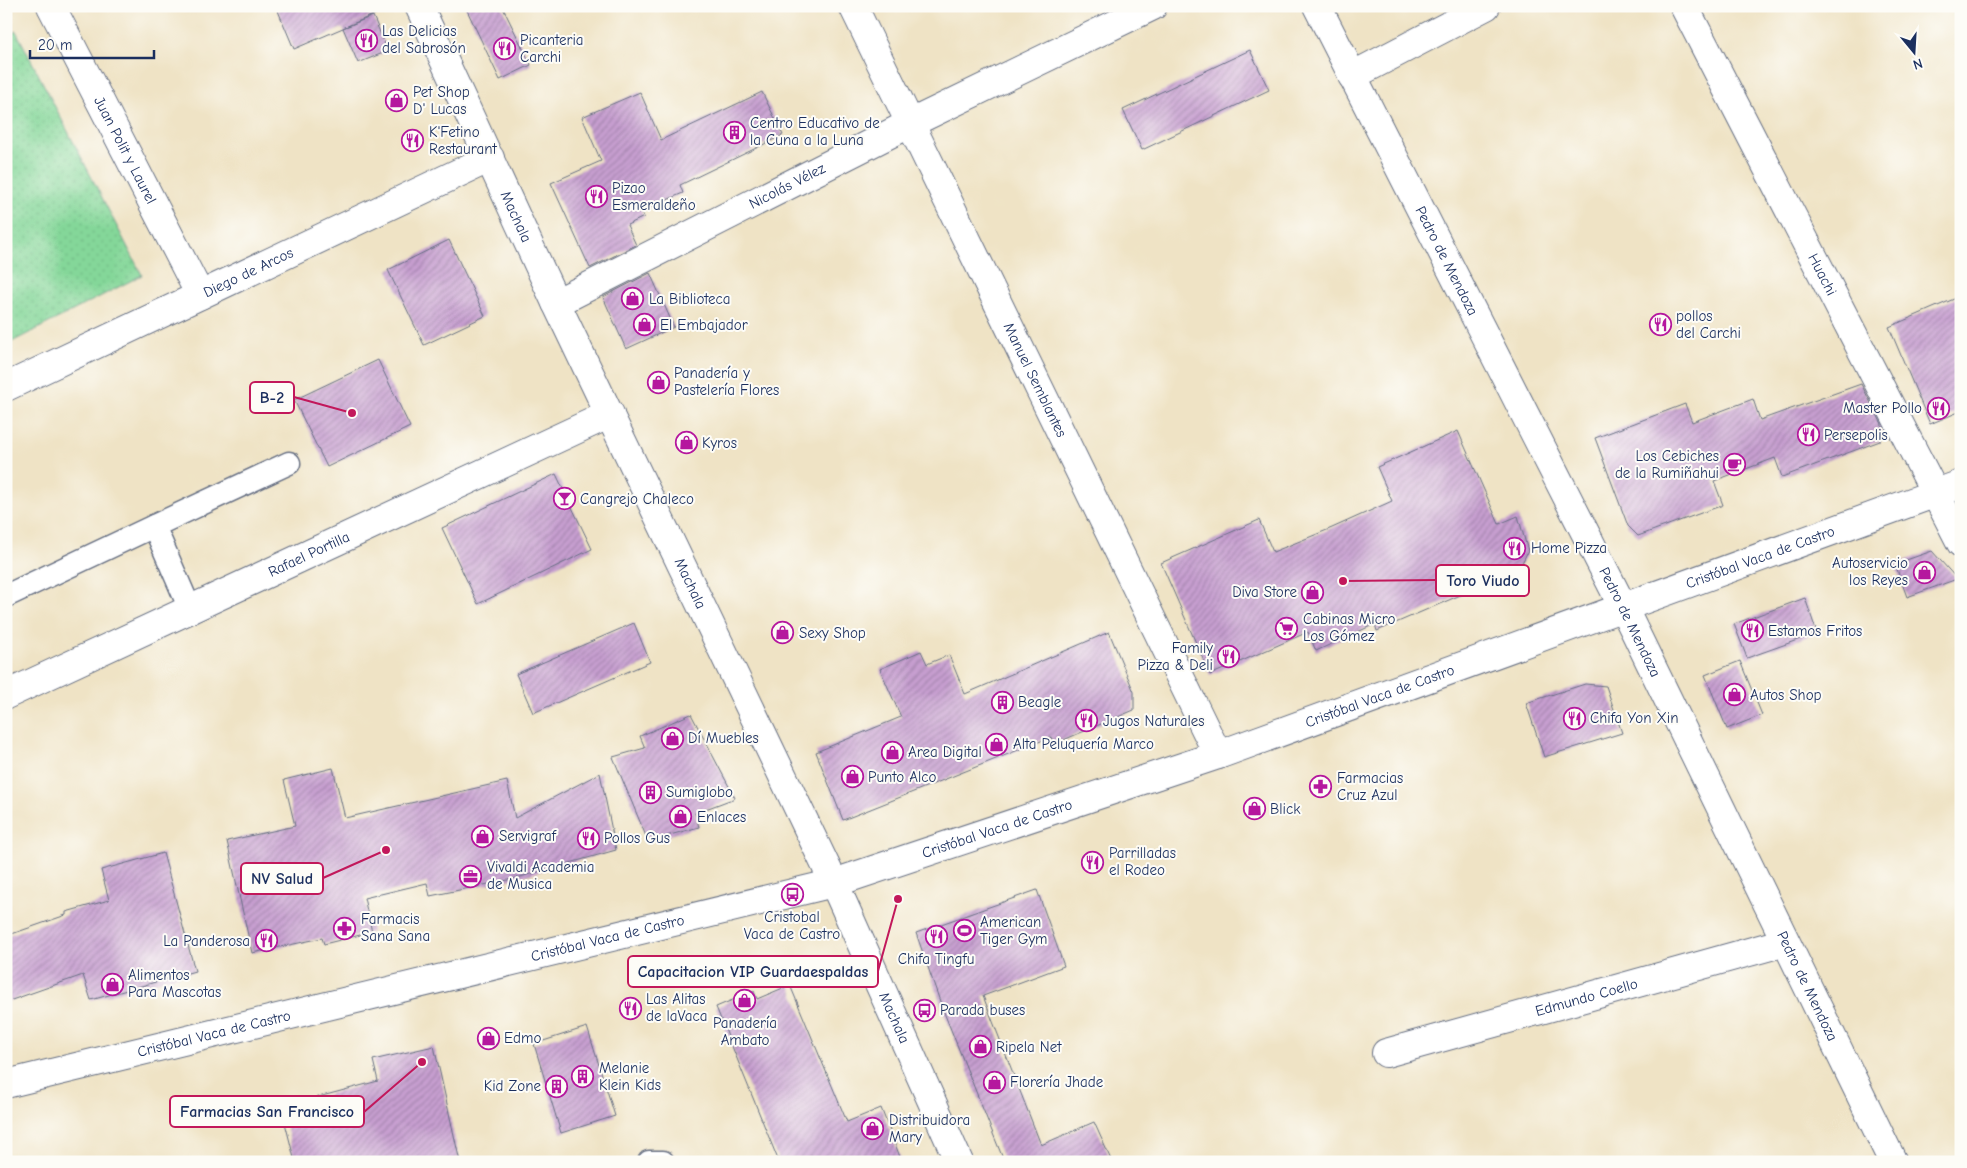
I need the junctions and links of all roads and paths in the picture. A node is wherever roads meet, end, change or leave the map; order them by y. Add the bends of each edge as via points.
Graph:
1 (51, 6) edge
2 (419, 6) edge
3 (853, 6) edge
4 (1154, 6) edge
5 (1317, 6) edge
6 (1486, 6) edge
7 (1684, 6) edge
8 (1352, 76) junction
9 (909, 124) junction
10 (490, 158) junction
11 (200, 296) junction
12 (556, 303) junction
13 (6, 387) edge
14 (610, 414) junction
15 (289, 462) dead end
16 (1948, 488) edge
17 (154, 526) junction
18 (1961, 543) edge
19 (6, 596) edge
20 (1622, 607) junction
21 (190, 609) junction
22 (6, 695) edge
23 (1218, 755) junction
24 (834, 883) junction
25 (1785, 942) junction
26 (1386, 1053) dead end
27 (6, 1084) edge
28 (649, 1162) edge
29 (663, 1162) edge
30 (959, 1162) edge
31 (1893, 1162) edge

1 - 11 street, Juan Polit y Laurel
2 - 10 street, Machala
3 - 9 street, Manuel Semblantes
4 - 9 street, Nicolás Vélez
5 - 8 street, Pedro de Mendoza
6 - 8 street
7 - 16 street, Huachi
8 - 20 street, Pedro de Mendoza
9 - 12 street, Nicolás Vélez
9 - 23 street, Manuel Semblantes
10 - 11 street, Diego de Arcos
10 - 12 street, Machala
11 - 13 street, Diego de Arcos
12 - 14 street, Machala
14 - 21 street, Rafael Portilla
14 - 24 street, Machala
15 - 17 lane
16 - 18 street, Huachi
16 - 20 street, Cristóbal Vaca de Castro
17 - 19 lane
17 - 21 lane
20 - 23 street, Cristóbal Vaca de Castro
20 - 25 street, Pedro de Mendoza
21 - 22 street, Rafael Portilla
23 - 24 street, Cristóbal Vaca de Castro
24 - 27 street, Cristóbal Vaca de Castro
24 - 30 street, Machala
25 - 26 street, Edmundo Coello
25 - 31 street, Pedro de Mendoza
28 - 29 lane

